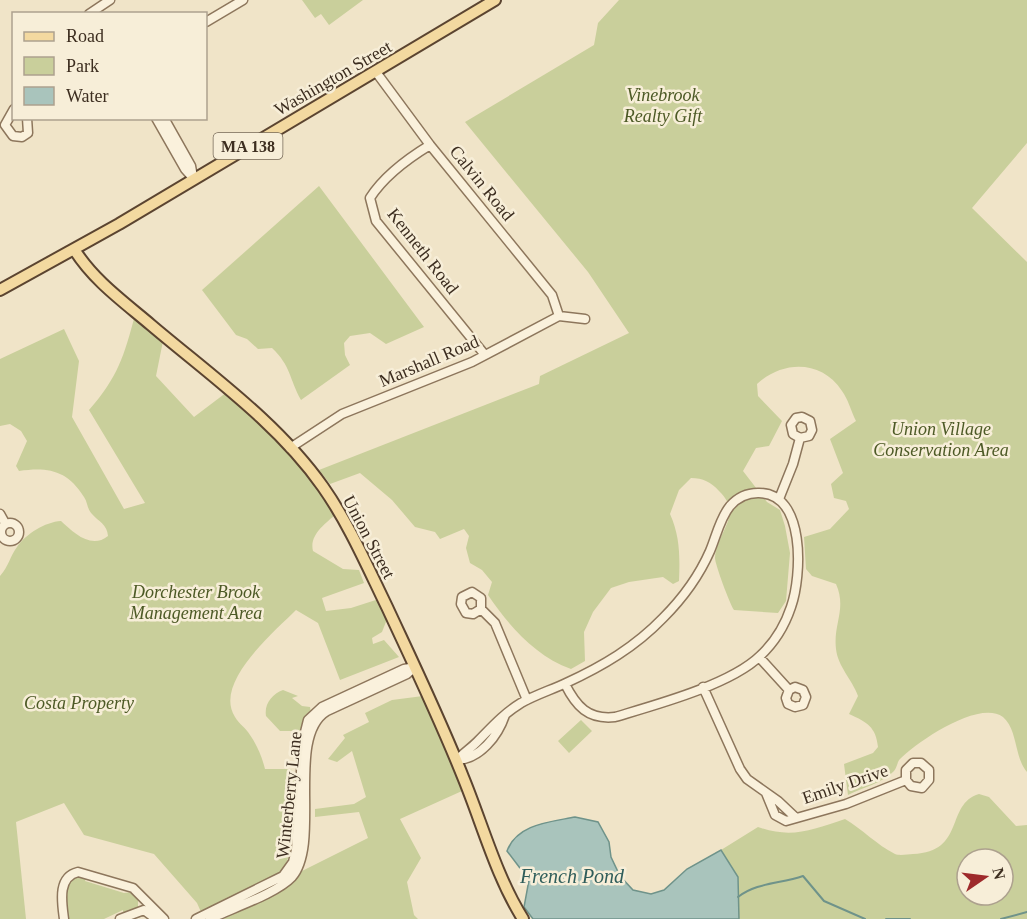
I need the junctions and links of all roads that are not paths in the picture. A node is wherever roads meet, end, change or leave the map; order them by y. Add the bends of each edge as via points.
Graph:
1 (110, 0) edge
2 (243, 0) edge
3 (495, 0) edge
4 (93, 12) edge
5 (207, 21) edge
6 (376, 72) junction
7 (12, 112) edge
8 (27, 120) edge
9 (157, 120) edge
10 (165, 120) edge
11 (430, 146) junction
12 (194, 178) junction
13 (74, 249) junction
14 (0, 290) edge
15 (559, 316) junction
16 (585, 319) dead end
17 (485, 355) junction
18 (801, 438) dead end
19 (290, 448) junction
20 (779, 499) junction
21 (0, 514) edge
22 (5, 523) dead end
23 (481, 609) dead end
24 (759, 657) junction
25 (416, 667) junction
26 (565, 684) junction
27 (703, 687) junction
28 (789, 690) dead end
29 (528, 700) junction
30 (457, 760) junction
31 (906, 780) dead end
32 (302, 802) junction
33 (144, 898) junction
34 (142, 910) junction
35 (64, 919) edge
36 (120, 919) edge
37 (156, 919) edge
38 (164, 919) edge
39 (196, 919) edge
40 (210, 919) edge
41 (522, 919) edge

1 - 4 street
2 - 5 street
3 - 6 main road, Washington Street / MA 138
6 - 11 street, Calvin Road
6 - 12 main road, Washington Street / MA 138
7 - 8 street via 5,124 13,136 28,133
9 - 12 street
10 - 12 street
11 - 15 street, Calvin Road via 552,295
11 - 17 street, Kenneth Road via 400,166 375,191 370,198 371,209 376,221
12 - 13 main road, Washington Street / MA 138
13 - 14 main road, Washington Street / MA 138
13 - 19 main road, Union Street via 108,289
15 - 16 street
15 - 17 street, Marshall Road
17 - 19 street, Marshall Road via 342,414
18 - 20 street
19 - 25 main road, Union Street via 343,518
20 - 24 street via 794,522 795,590 785,622
20 - 26 street via 752,494 732,504 702,566 670,611 625,652
21 - 22 street
23 - 29 street via 495,623
24 - 27 street via 734,674
24 - 28 street
25 - 30 main road, Union Street
25 - 32 street, Winterberry Lane via 319,712 306,724
26 - 27 street via 581,709 604,718
26 - 29 street
27 - 31 street, Emily Drive via 740,770 796,818 846,804
29 - 30 street via 505,715 483,749 469,760
30 - 41 main road, Union Street
32 - 39 street, Winterberry Lane via 296,854 286,873
32 - 40 street, Winterberry Lane via 301,859 292,876
33 - 34 street
33 - 35 street via 130,887 77,872 64,884
33 - 38 street
34 - 36 street
34 - 37 street

